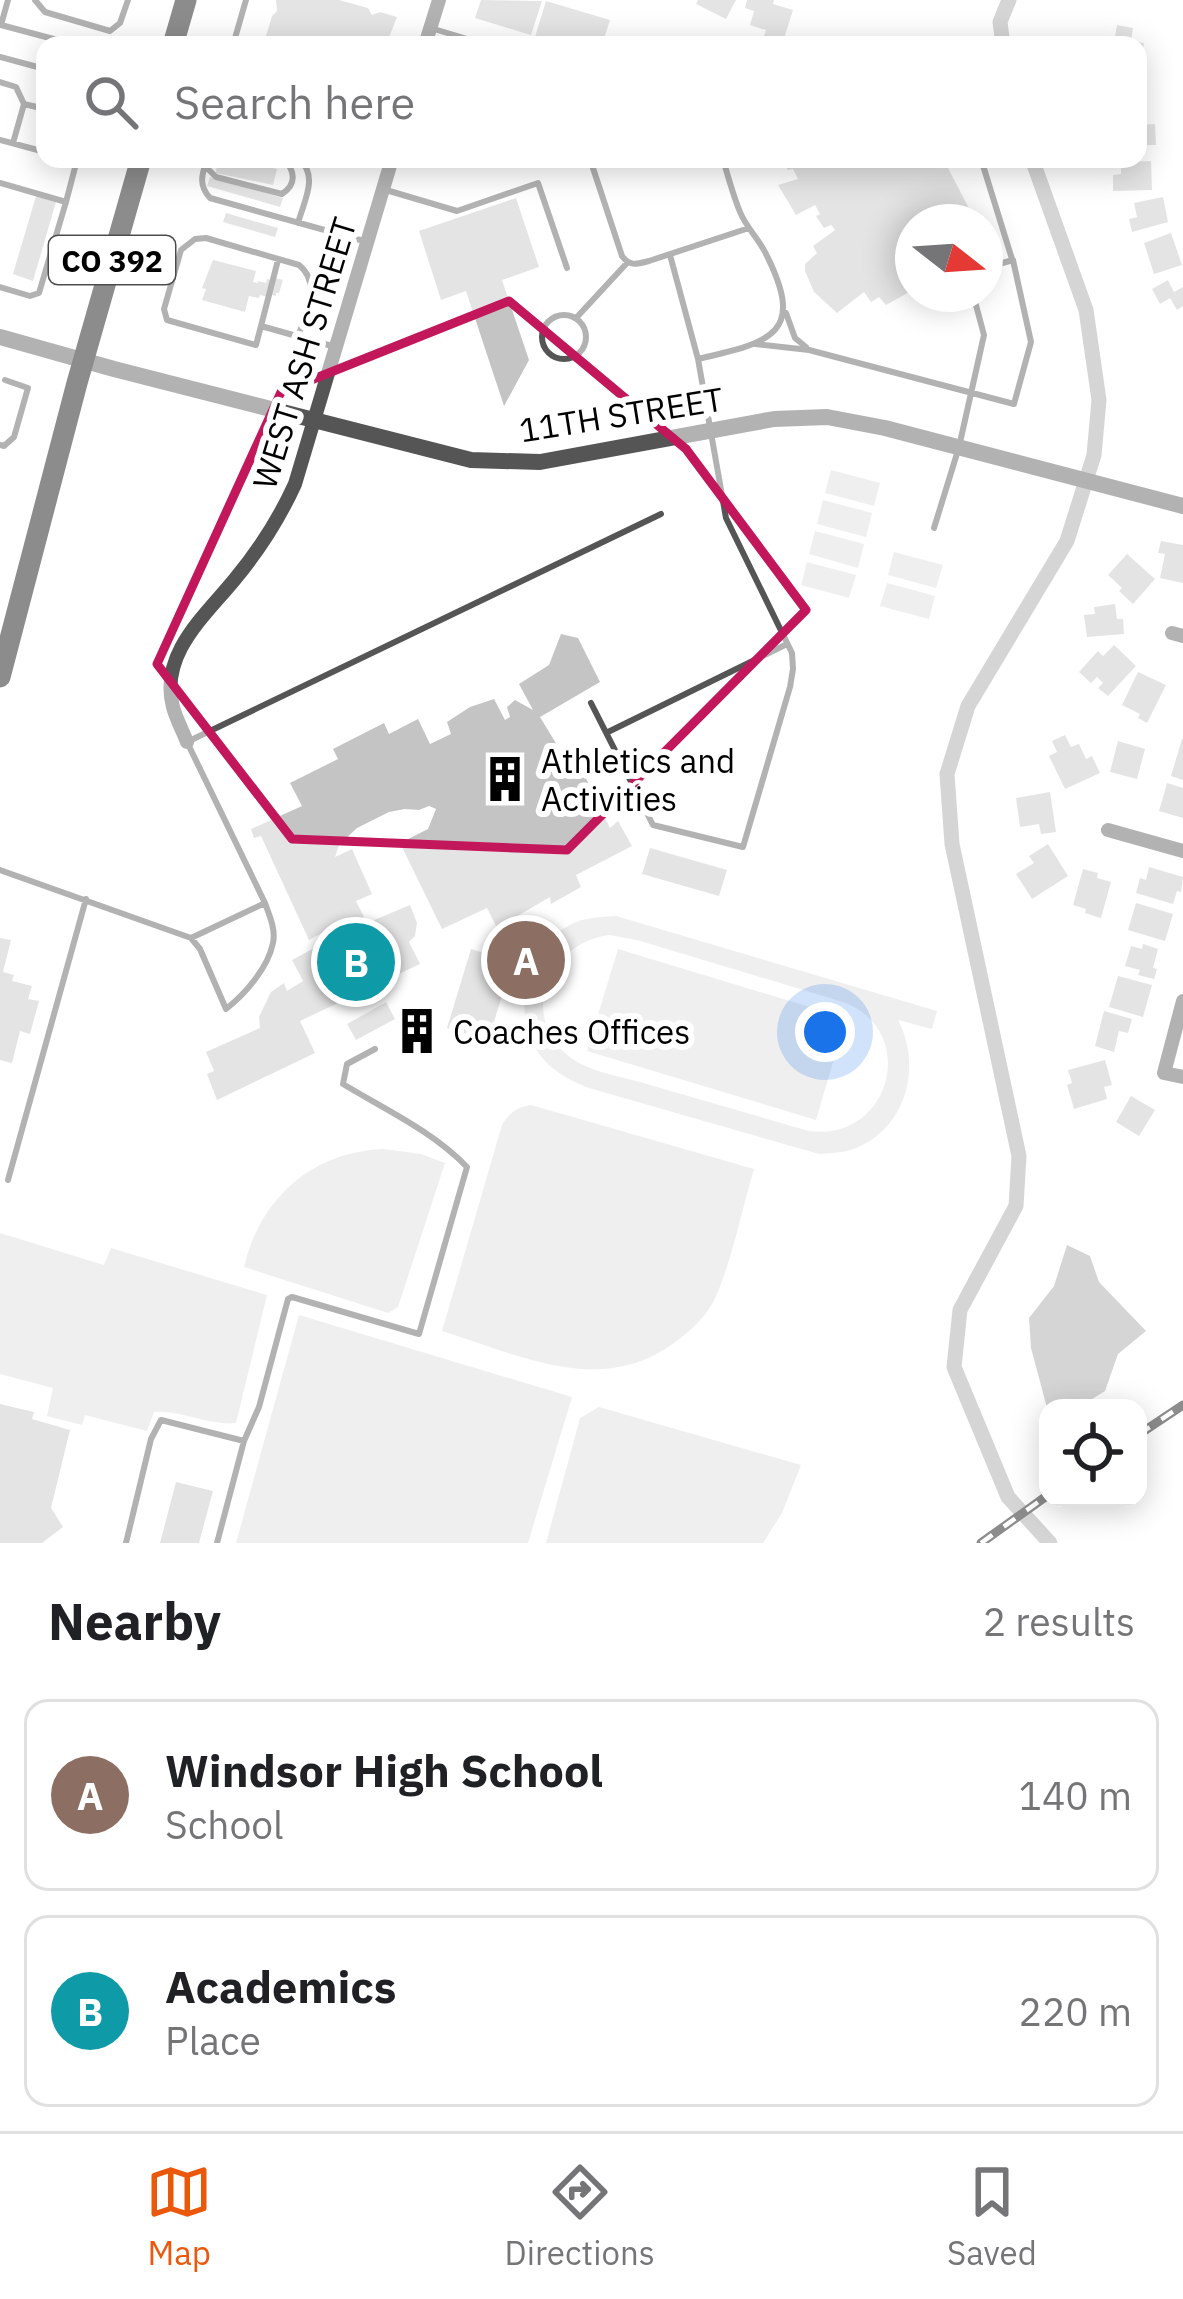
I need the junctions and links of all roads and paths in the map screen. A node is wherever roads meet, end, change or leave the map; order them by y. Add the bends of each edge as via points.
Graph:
1 (8, 0) edge
2 (35, 0) edge
3 (128, 0) edge
4 (186, 0) edge
5 (246, 0) edge
6 (439, 0) edge
7 (1, 27) edge
8 (430, 28) junction
9 (38, 36) edge
10 (176, 36) edge
11 (236, 36) edge
12 (428, 36) edge
13 (457, 36) edge
14 (0, 57) edge
15 (36, 67) edge
16 (0, 82) edge
17 (24, 104) junction
18 (36, 107) edge
19 (0, 140) edge
20 (13, 143) junction
21 (36, 149) edge
22 (73, 168) edge
23 (138, 168) edge
24 (205, 168) edge
25 (208, 168) edge
26 (291, 168) edge
27 (306, 168) edge
28 (389, 168) edge
29 (593, 168) edge
30 (726, 168) edge
31 (984, 168) edge
32 (0, 183) edge
33 (383, 189) junction
34 (66, 202) junction
35 (298, 223) junction
36 (749, 228) junction
37 (367, 242) junction
38 (670, 255) junction
39 (278, 258) junction
40 (1013, 260) junction
41 (627, 262) junction
42 (1003, 263) edge
43 (567, 268) dead end
44 (0, 287) edge
45 (785, 311) junction
46 (978, 312) edge
47 (576, 317) junction
48 (261, 326) junction
49 (0, 337) edge
50 (298, 337) junction
51 (755, 344) junction
52 (336, 347) junction
53 (809, 350) junction
54 (698, 359) junction
55 (84, 361) junction
56 (5, 380) dead end
57 (971, 393) junction
58 (314, 421) junction
59 (712, 430) junction
60 (0, 445) edge
61 (959, 447) junction
62 (1183, 506) edge
63 (661, 514) dead end
64 (934, 528) dead end
65 (787, 644) junction
66 (2, 662) edge
67 (592, 704) dead end
68 (608, 732) junction
69 (187, 742) junction
70 (1108, 830) dead end
71 (1183, 851) edge
72 (0, 869) edge
73 (86, 899) junction
74 (265, 903) junction
75 (191, 938) junction
76 (1183, 1001) edge
77 (375, 1048) dead end
78 (1183, 1077) edge
79 (8, 1180) dead end
80 (244, 1441) junction
81 (126, 1543) edge
82 (218, 1543) edge

1 - 7 lane
2 - 3 lane via 45,12 110,31
4 - 10 main road
5 - 11 lane
6 - 8 street
7 - 9 lane
8 - 12 street
8 - 13 lane
14 - 15 lane
16 - 17 lane via 16,87
17 - 18 lane
17 - 20 lane
19 - 20 lane
20 - 21 lane
22 - 34 lane
23 - 55 main road, CO 392
24 - 35 lane via 202,187 210,198
25 - 26 lane via 278,194 291,188
27 - 35 lane
28 - 33 street, WEST ASH STREET
29 - 41 lane
30 - 36 lane
31 - 40 lane
32 - 34 lane
33 - 37 street, WEST ASH STREET
33 - 43 lane via 457,211 538,182
34 - 44 lane via 39,293
35 - 37 lane
36 - 38 lane
36 - 45 lane
37 - 52 street, WEST ASH STREET
38 - 41 lane
38 - 54 lane
39 - 48 lane
39 - 48 lane via 194,239 181,250 164,309 167,320 256,345
39 - 50 lane via 311,280
40 - 42 lane
40 - 57 lane via 1030,342 1014,404
41 - 47 lane
45 - 51 lane
45 - 53 lane
46 - 57 lane via 985,335
47 - 47 lane via 563,314 545,325 542,338 554,357 582,350 587,336
48 - 50 lane
49 - 55 street, 11TH STREET
50 - 52 lane
51 - 53 lane
51 - 54 lane
52 - 58 street, WEST ASH STREET
53 - 57 lane
54 - 59 lane
55 - 58 street, 11TH STREET
55 - 66 main road, CO 392
56 - 60 lane via 28,388 14,437
57 - 61 lane
58 - 59 street, 11TH STREET via 435,453 506,462 580,457
58 - 69 street, WEST ASH STREET via 272,530 182,644 172,705
59 - 61 street, 11TH STREET via 827,417
59 - 65 lane via 726,518
61 - 62 street, 11TH STREET
61 - 64 lane
63 - 69 lane
65 - 68 lane
65 - 68 lane via 792,679 743,848 653,825
67 - 68 lane
69 - 74 lane
70 - 71 street
72 - 73 lane
73 - 75 lane
73 - 79 lane
74 - 75 lane
74 - 75 lane via 273,943 226,1009
76 - 78 street via 1164,1073
77 - 80 lane via 347,1064 344,1084 422,1129 466,1167 419,1334 288,1299
80 - 81 lane via 161,1420
80 - 82 lane

